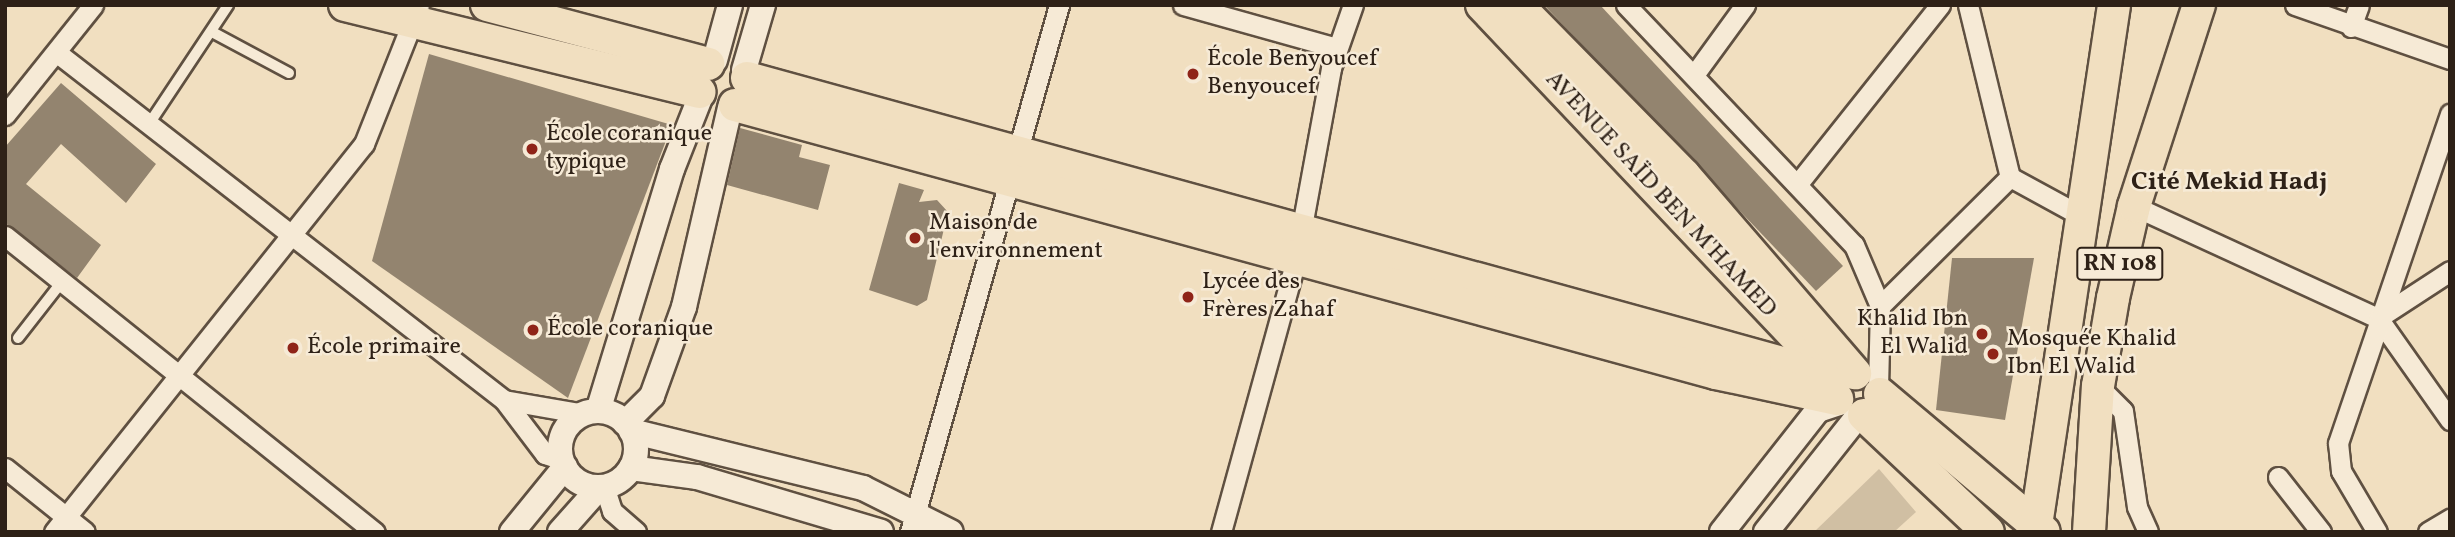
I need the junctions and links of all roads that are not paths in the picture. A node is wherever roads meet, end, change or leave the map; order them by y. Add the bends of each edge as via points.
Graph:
1 (93, 5) edge
2 (228, 5) edge
3 (345, 5) edge
4 (487, 5) edge
5 (730, 5) edge
6 (763, 5) edge
7 (1059, 5) edge
8 (1183, 5) edge
9 (1353, 5) edge
10 (1482, 5) edge
11 (1517, 5) edge
12 (1626, 5) edge
13 (1745, 5) edge
14 (1940, 5) edge
15 (1968, 5) edge
16 (2114, 5) edge
17 (2199, 5) edge
18 (2295, 5) edge
19 (2360, 5) edge
20 (564, 14) edge
21 (417, 15) edge
22 (2351, 27) junction
23 (214, 33) junction
24 (1337, 48) junction
25 (55, 52) junction
26 (2450, 59) edge
27 (289, 73) dead end
28 (1694, 75) junction
29 (722, 84) junction
30 (2450, 114) edge
31 (5, 115) edge
32 (149, 124) junction
33 (1017, 148) junction
34 (2010, 177) junction
35 (1008, 181) junction
36 (1800, 181) junction
37 (2134, 206) junction
38 (2078, 214) junction
39 (1299, 228) junction
40 (292, 234) junction
41 (5, 236) edge
42 (1296, 259) junction
43 (2450, 271) edge
44 (61, 283) junction
45 (1880, 306) junction
46 (2378, 318) junction
47 (1600, 326) junction
48 (18, 338) dead end
49 (176, 378) junction
50 (2098, 386) junction
51 (1854, 395) junction
52 (504, 400) junction
53 (2447, 409) edge
54 (591, 413) junction
55 (628, 427) junction
56 (2043, 450) junction
57 (564, 464) junction
58 (5, 468) edge
59 (631, 468) junction
60 (2278, 477) dead end
61 (602, 487) junction
62 (1998, 497) junction
63 (2450, 519) edge
64 (913, 521) edge
65 (60, 524) edge
66 (2038, 530) edge
67 (86, 532) edge
68 (375, 532) edge
69 (512, 532) edge
70 (560, 532) edge
71 (636, 532) edge
72 (881, 532) edge
73 (951, 532) edge
74 (1221, 532) edge
75 (1722, 532) edge
76 (1766, 532) edge
77 (1988, 532) edge
78 (2089, 532) edge
79 (2148, 532) edge
80 (2321, 532) edge
81 (2377, 532) edge
82 (2428, 532) edge

1 - 25 street
2 - 23 lane
3 - 21 main road
4 - 20 main road
5 - 29 street
6 - 29 street
7 - 33 street
8 - 24 street
9 - 24 street
10 - 51 main road, AVENUE SAÏD BEN M'HAMED
11 - 51 main road, AVENUE SAÏD BEN M'HAMED via 1684,175
12 - 28 street
13 - 28 street
14 - 36 street
15 - 34 street
16 - 38 main road, RN 108
17 - 37 main road, RN 108
18 - 22 street
19 - 22 street
20 - 29 main road
21 - 29 main road
21 - 40 street via 372,133
22 - 26 street
23 - 27 lane
23 - 32 lane
24 - 39 street
25 - 31 street
25 - 32 street
28 - 36 street
29 - 33 main road
29 - 35 main road
29 - 54 street via 672,169
29 - 55 street via 684,307 652,396
30 - 46 street
32 - 40 street
33 - 35 street
33 - 39 main road
34 - 38 street
34 - 45 street
35 - 42 main road
35 - 64 street
36 - 45 street via 1854,245
37 - 46 street
37 - 50 main road, RN 108
38 - 56 main road, RN 108
39 - 42 street
39 - 47 main road
40 - 49 street
40 - 52 street
41 - 44 street
42 - 47 main road
42 - 74 street
43 - 46 street
44 - 48 lane
44 - 49 street
45 - 51 street
46 - 53 street
46 - 81 street via 2338,443 2341,471
47 - 51 main road
49 - 65 street
49 - 68 street
50 - 78 main road, RN 108
50 - 79 street via 2123,411 2137,507
51 - 62 main road, AVENUE SAÏD BEN M'HAMED
51 - 75 street via 1818,410
51 - 76 street
51 - 77 main road, AVENUE SAÏD BEN M'HAMED
52 - 54 street
52 - 57 street via 545,454
54 - 55 street
54 - 57 street via 564,433
55 - 59 street
55 - 64 street via 863,488
56 - 62 main road via 2020,483
56 - 66 main road, RN 108
57 - 61 street via 583,484
57 - 69 street
58 - 65 street
59 - 61 street
59 - 72 street via 697,477
60 - 80 street
61 - 70 street
61 - 71 street via 612,511
62 - 66 main road, AVENUE SAÏD BEN M'HAMED
63 - 82 street
64 - 73 street
65 - 67 street

